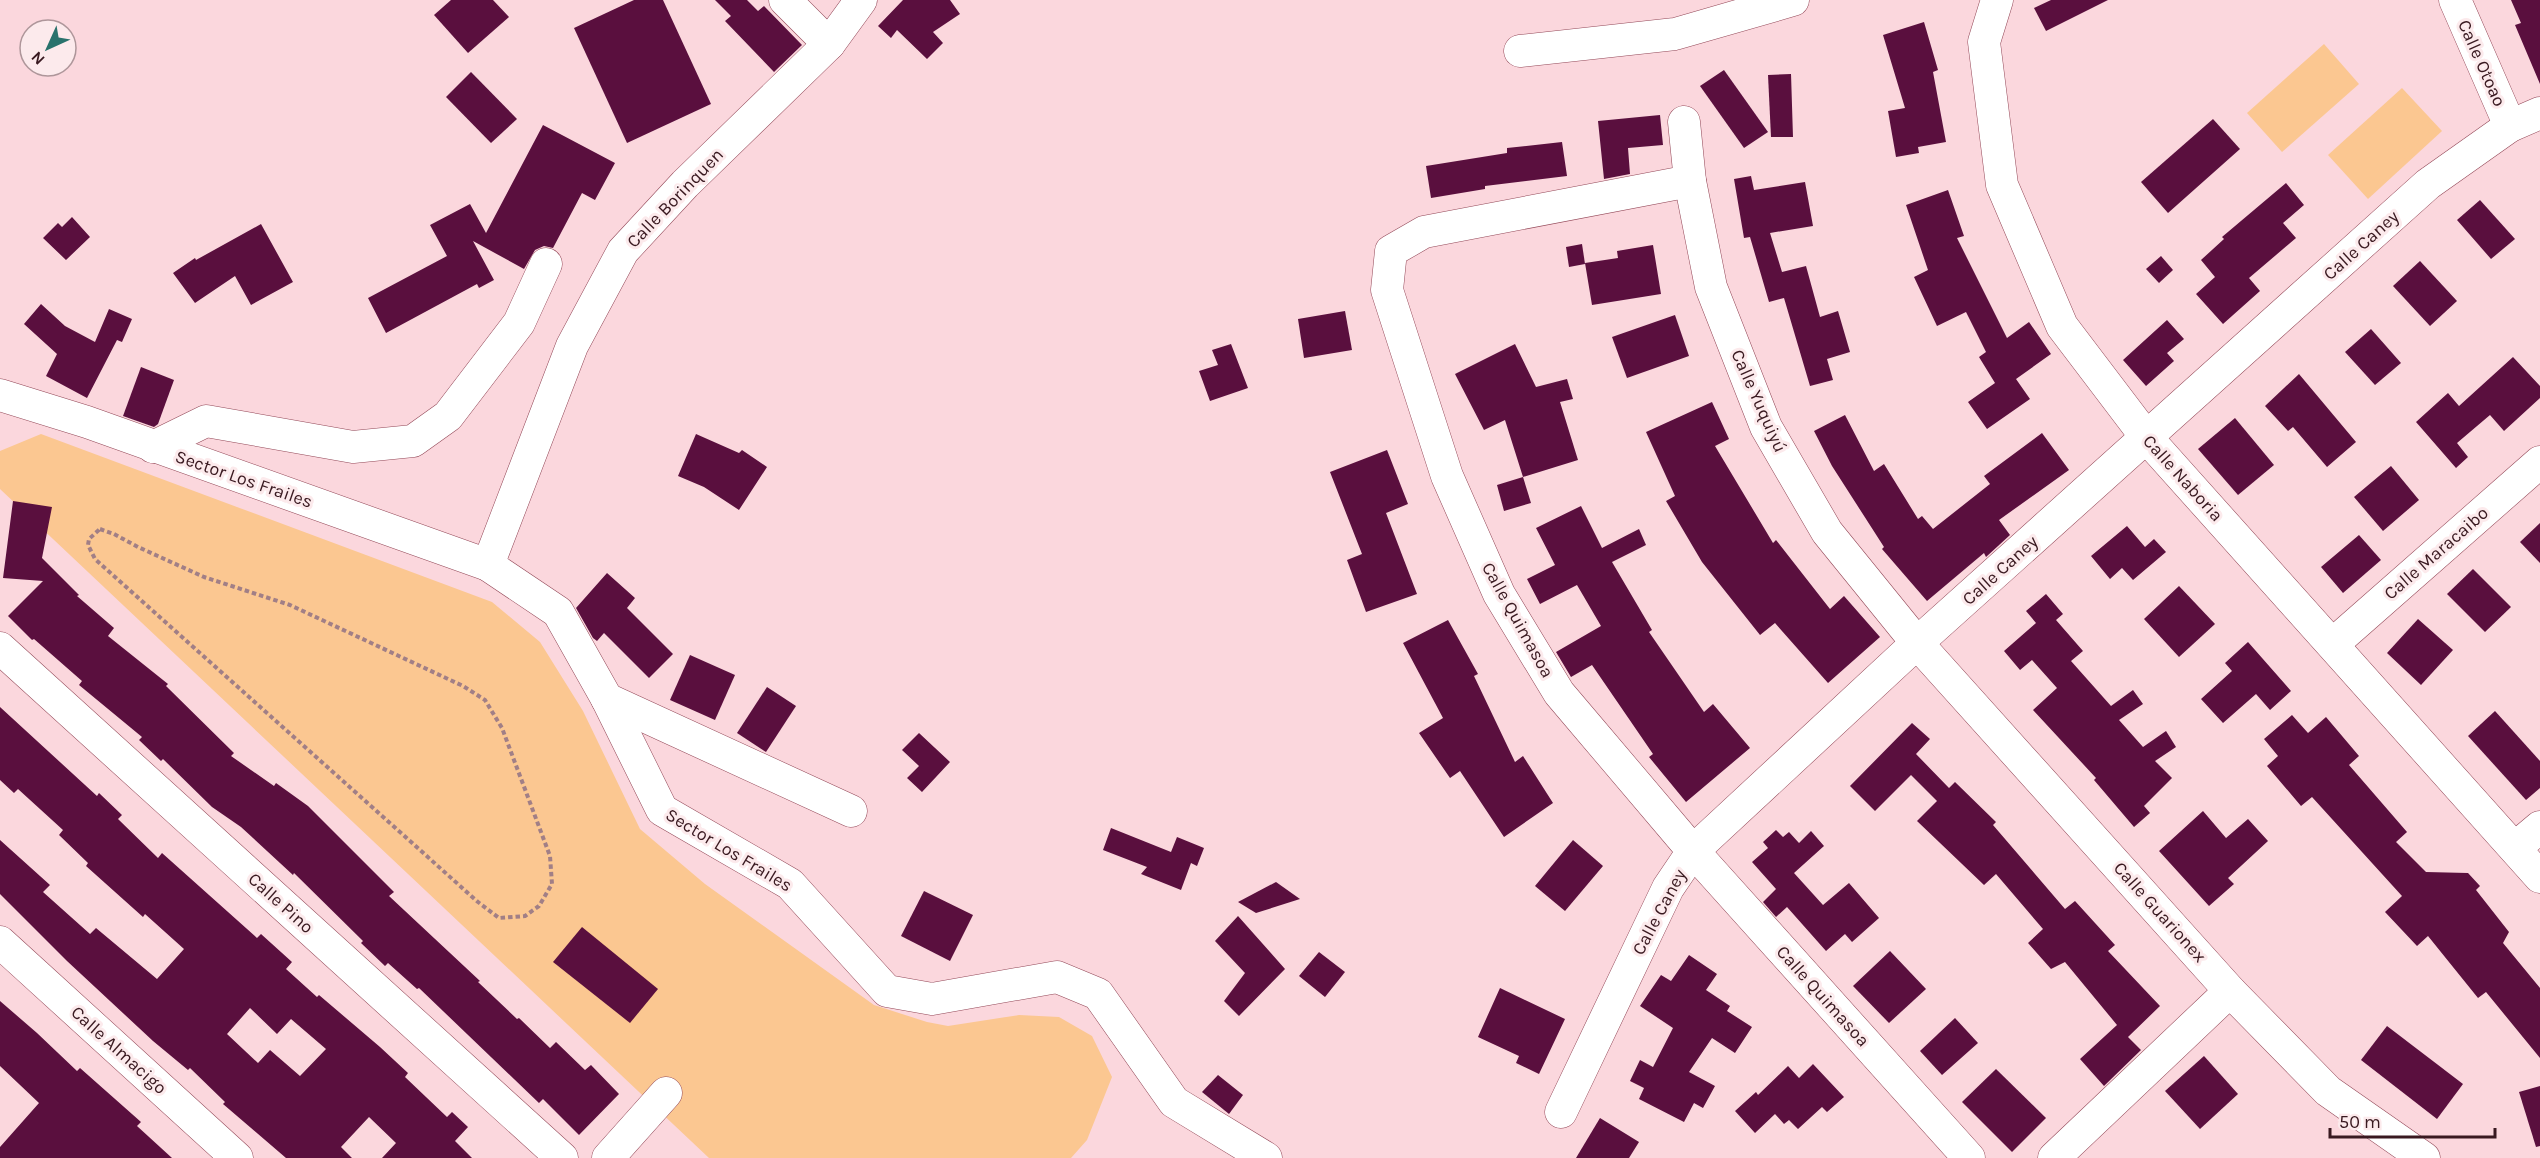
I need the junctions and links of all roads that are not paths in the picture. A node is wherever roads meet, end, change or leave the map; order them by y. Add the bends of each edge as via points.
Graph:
1 (785, 0) edge
2 (861, 0) edge
3 (1793, 0) edge
4 (1997, 0) edge
5 (2455, 0) edge
6 (829, 45) junction
7 (1520, 51) dead end
8 (2540, 113) edge
9 (1684, 122) dead end
10 (2510, 126) junction
11 (1690, 181) junction
12 (546, 264) dead end
13 (0, 395) edge
14 (2147, 438) junction
15 (153, 447) junction
16 (2540, 462) edge
17 (488, 565) junction
18 (1917, 643) junction
19 (2333, 644) junction
20 (0, 648) edge
21 (608, 699) junction
22 (851, 812) dead end
23 (2540, 827) edge
24 (2515, 848) junction
25 (1693, 851) junction
26 (2540, 877) edge
27 (0, 942) edge
28 (2230, 991) junction
29 (666, 1093) dead end
30 (1561, 1112) dead end
31 (237, 1158) edge
32 (561, 1158) edge
33 (608, 1158) edge
34 (1266, 1158) edge
35 (1969, 1158) edge
36 (2054, 1158) edge
37 (2424, 1158) edge

1 - 6 street
2 - 6 street, Calle Borinquen
3 - 7 street via 1675,34
4 - 14 street, Calle Naboria via 1984,42 2002,185 2062,326
5 - 10 street, Calle Otoao
6 - 17 street, Calle Borinquen via 685,184 623,251 572,346
8 - 10 street, Calle Caney
9 - 11 street, Calle Yuquiyú
10 - 14 street, Calle Caney via 2428,184
11 - 18 street, Calle Yuquiyú via 1711,287 1766,427 1827,531
11 - 25 street, Calle Quimasoa via 1424,232 1391,251 1387,290 1447,476 1499,594 1559,693
12 - 15 street via 519,323 448,416 414,441 353,447 206,421
13 - 15 street, Sector Los Frailes
14 - 18 street, Calle Caney
14 - 19 street, Calle Naboria
15 - 17 street, Sector Los Frailes
16 - 19 street, Calle Maracaibo
17 - 21 street, Sector Los Frailes via 558,612
18 - 25 street, Calle Caney
18 - 28 street, Calle Guarionex
19 - 24 street, Calle Naboria
20 - 32 street, Calle Pino
21 - 22 street
21 - 34 street, Sector Los Frailes via 662,810 790,884 887,991 932,999 1057,977 1098,994 1174,1102
23 - 24 street
24 - 26 street, Calle Naboria
25 - 30 street, Calle Caney via 1668,888
25 - 35 street, Calle Quimasoa
27 - 31 street, Calle Almacigo
28 - 36 street
28 - 37 street, Calle Guarionex via 2328,1091
29 - 33 street

